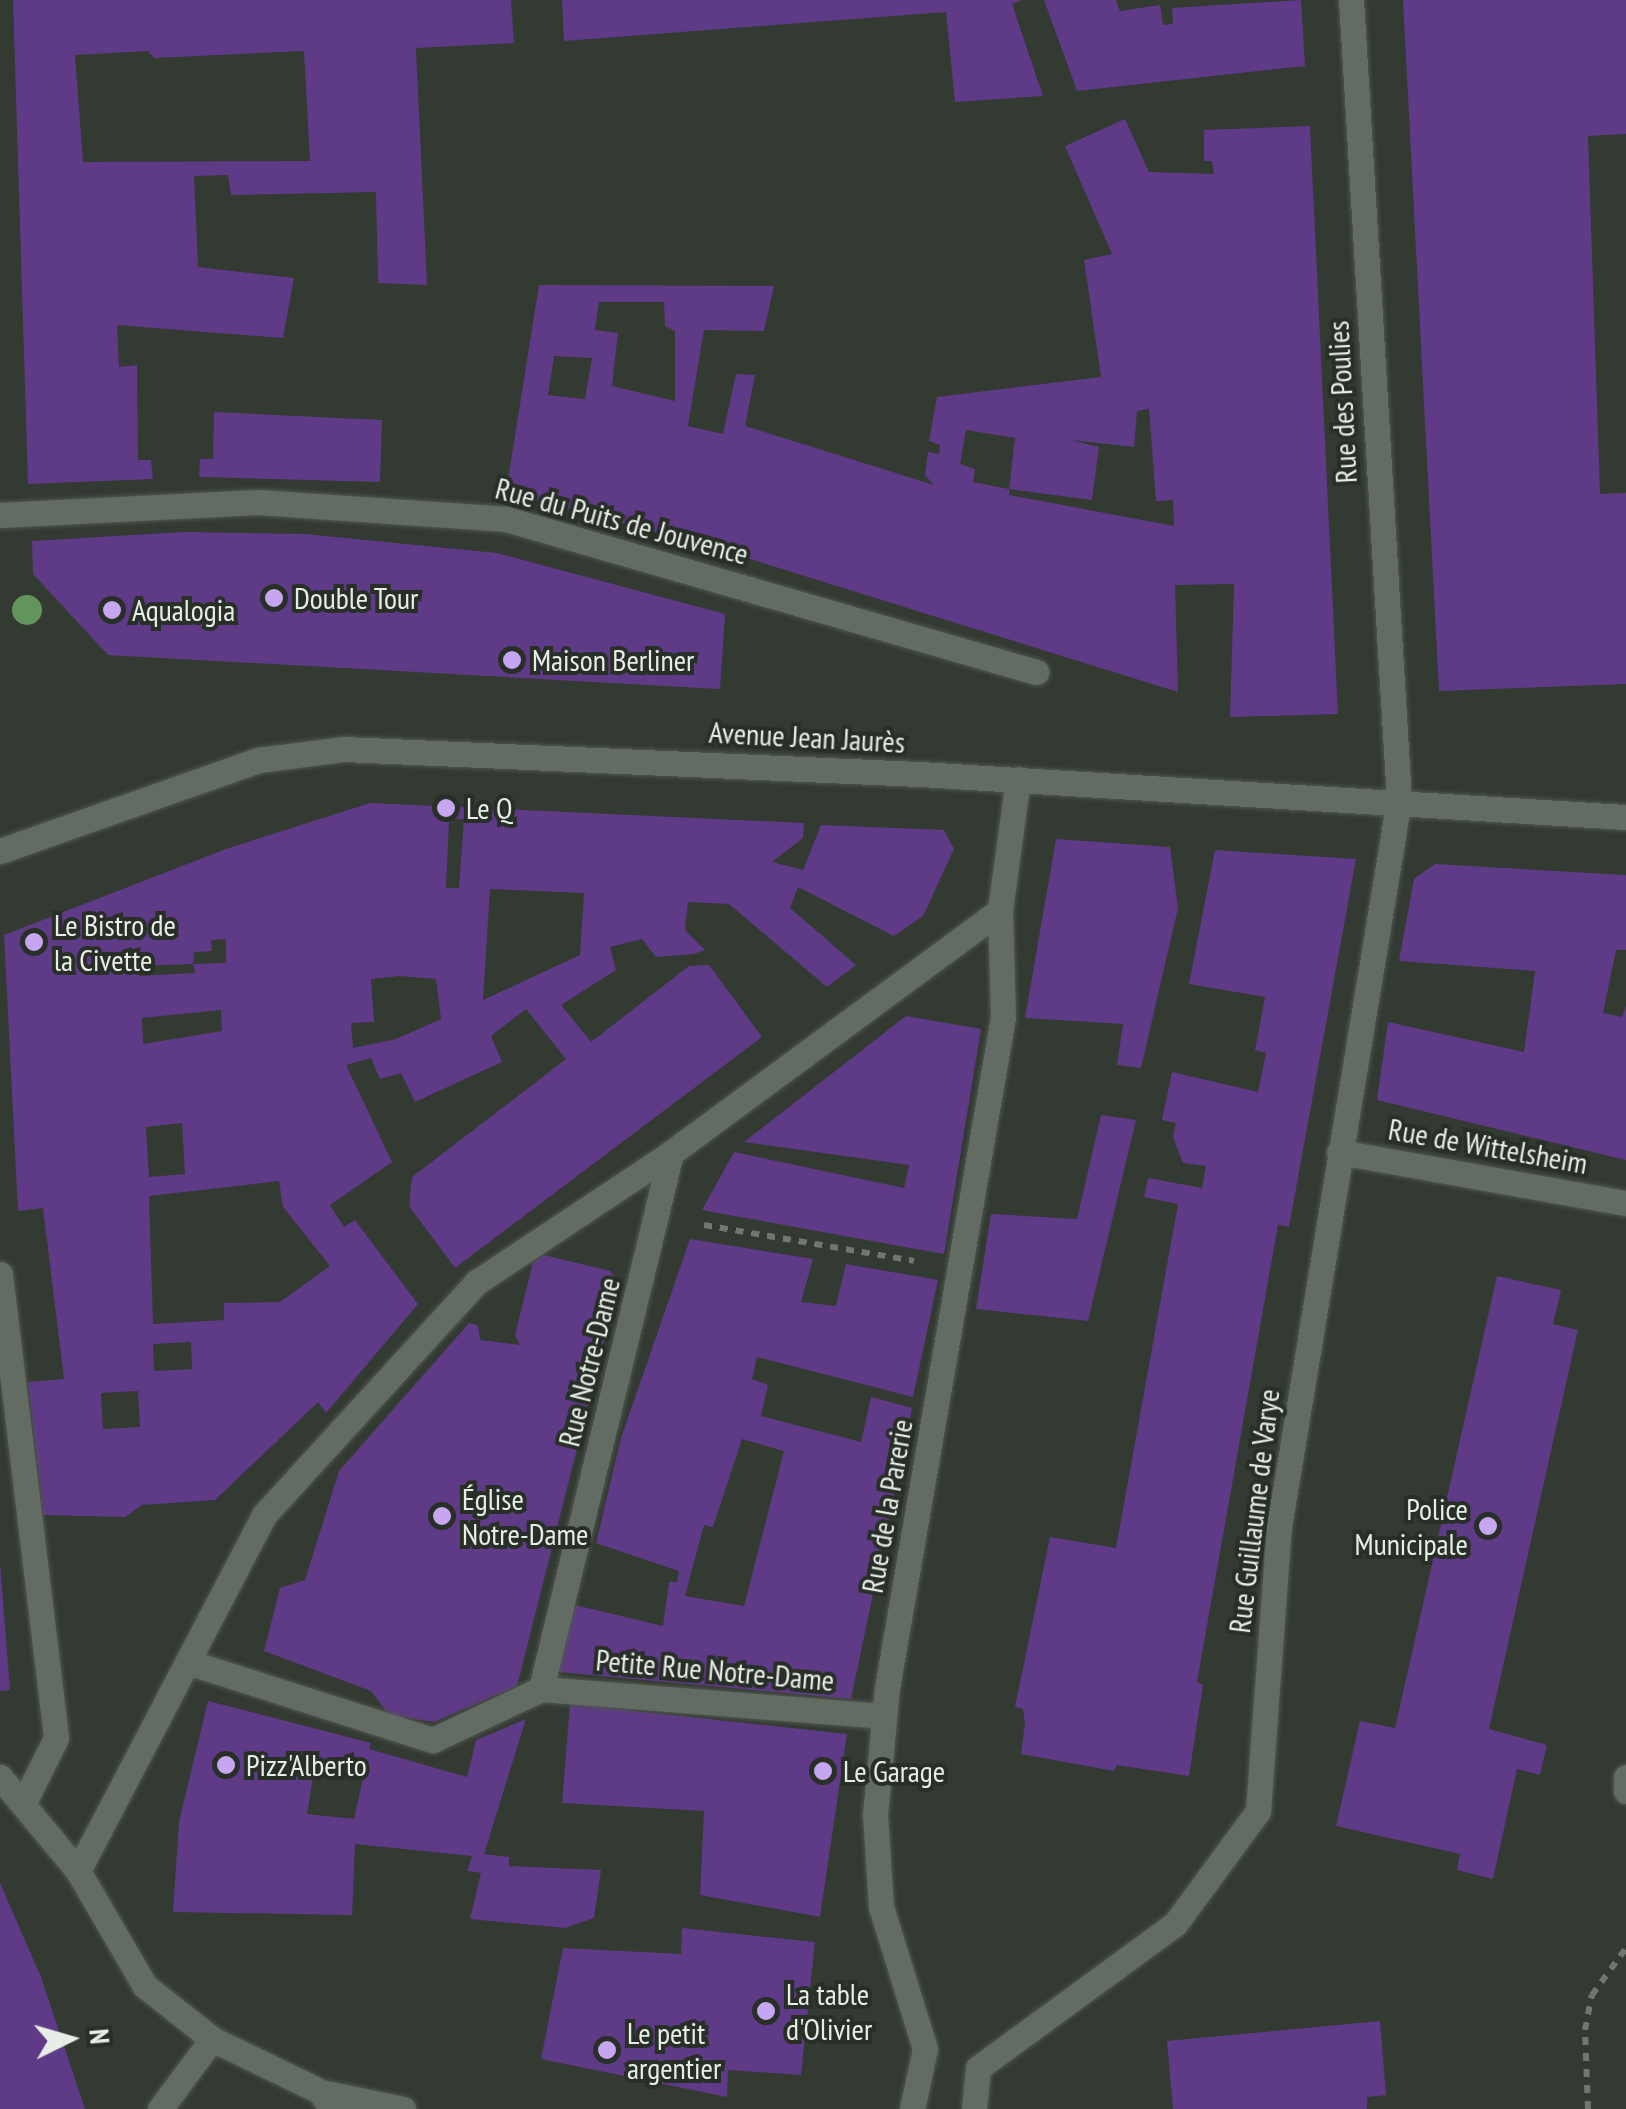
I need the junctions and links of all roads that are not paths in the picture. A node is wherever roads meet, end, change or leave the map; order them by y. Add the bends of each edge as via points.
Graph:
1 (1352, 0) edge
2 (0, 515) edge
3 (1036, 672) dead end
4 (1018, 780) junction
5 (1399, 800) junction
6 (1626, 816) edge
7 (0, 851) edge
8 (1000, 910) junction
9 (1339, 1152) junction
10 (671, 1153) junction
11 (1626, 1203) edge
12 (0, 1274) edge
13 (192, 1663) junction
14 (541, 1689) junction
15 (883, 1716) junction
16 (0, 1777) edge
17 (1626, 1777) edge
18 (1626, 1791) edge
19 (24, 1802) junction
20 (78, 1871) junction
21 (212, 2039) junction
22 (326, 2100) edge
23 (160, 2109) edge
24 (403, 2109) edge
25 (912, 2109) edge
26 (974, 2109) edge

1 - 5 street, Rue des Poulies
2 - 3 street, Rue du Puits de Jouvence via 258,502 506,519
4 - 5 street, Avenue Jean Jaurès
4 - 7 street, Avenue Jean Jaurès via 344,749 259,760
4 - 8 street
5 - 6 street, Avenue Jean Jaurès
5 - 9 street, Rue Guillaume de Varye
8 - 10 street
8 - 15 street, Rue de la Parerie via 1004,1017
9 - 11 street, Rue de Wittelsheim
9 - 26 street, Rue Guillaume de Varye via 1278,1527 1258,1811 1175,1924 978,2068
10 - 13 street via 477,1282 264,1515
10 - 14 street, Rue Notre-Dame
12 - 19 street via 56,1738
13 - 14 street via 433,1740
13 - 20 street
14 - 15 street, Petite Rue Notre-Dame
15 - 25 street, Rue de la Parerie via 874,1815 882,1906 924,2048
16 - 19 street
17 - 18 street
19 - 20 street
20 - 21 street via 145,1986
21 - 22 street
21 - 23 street
22 - 24 street

